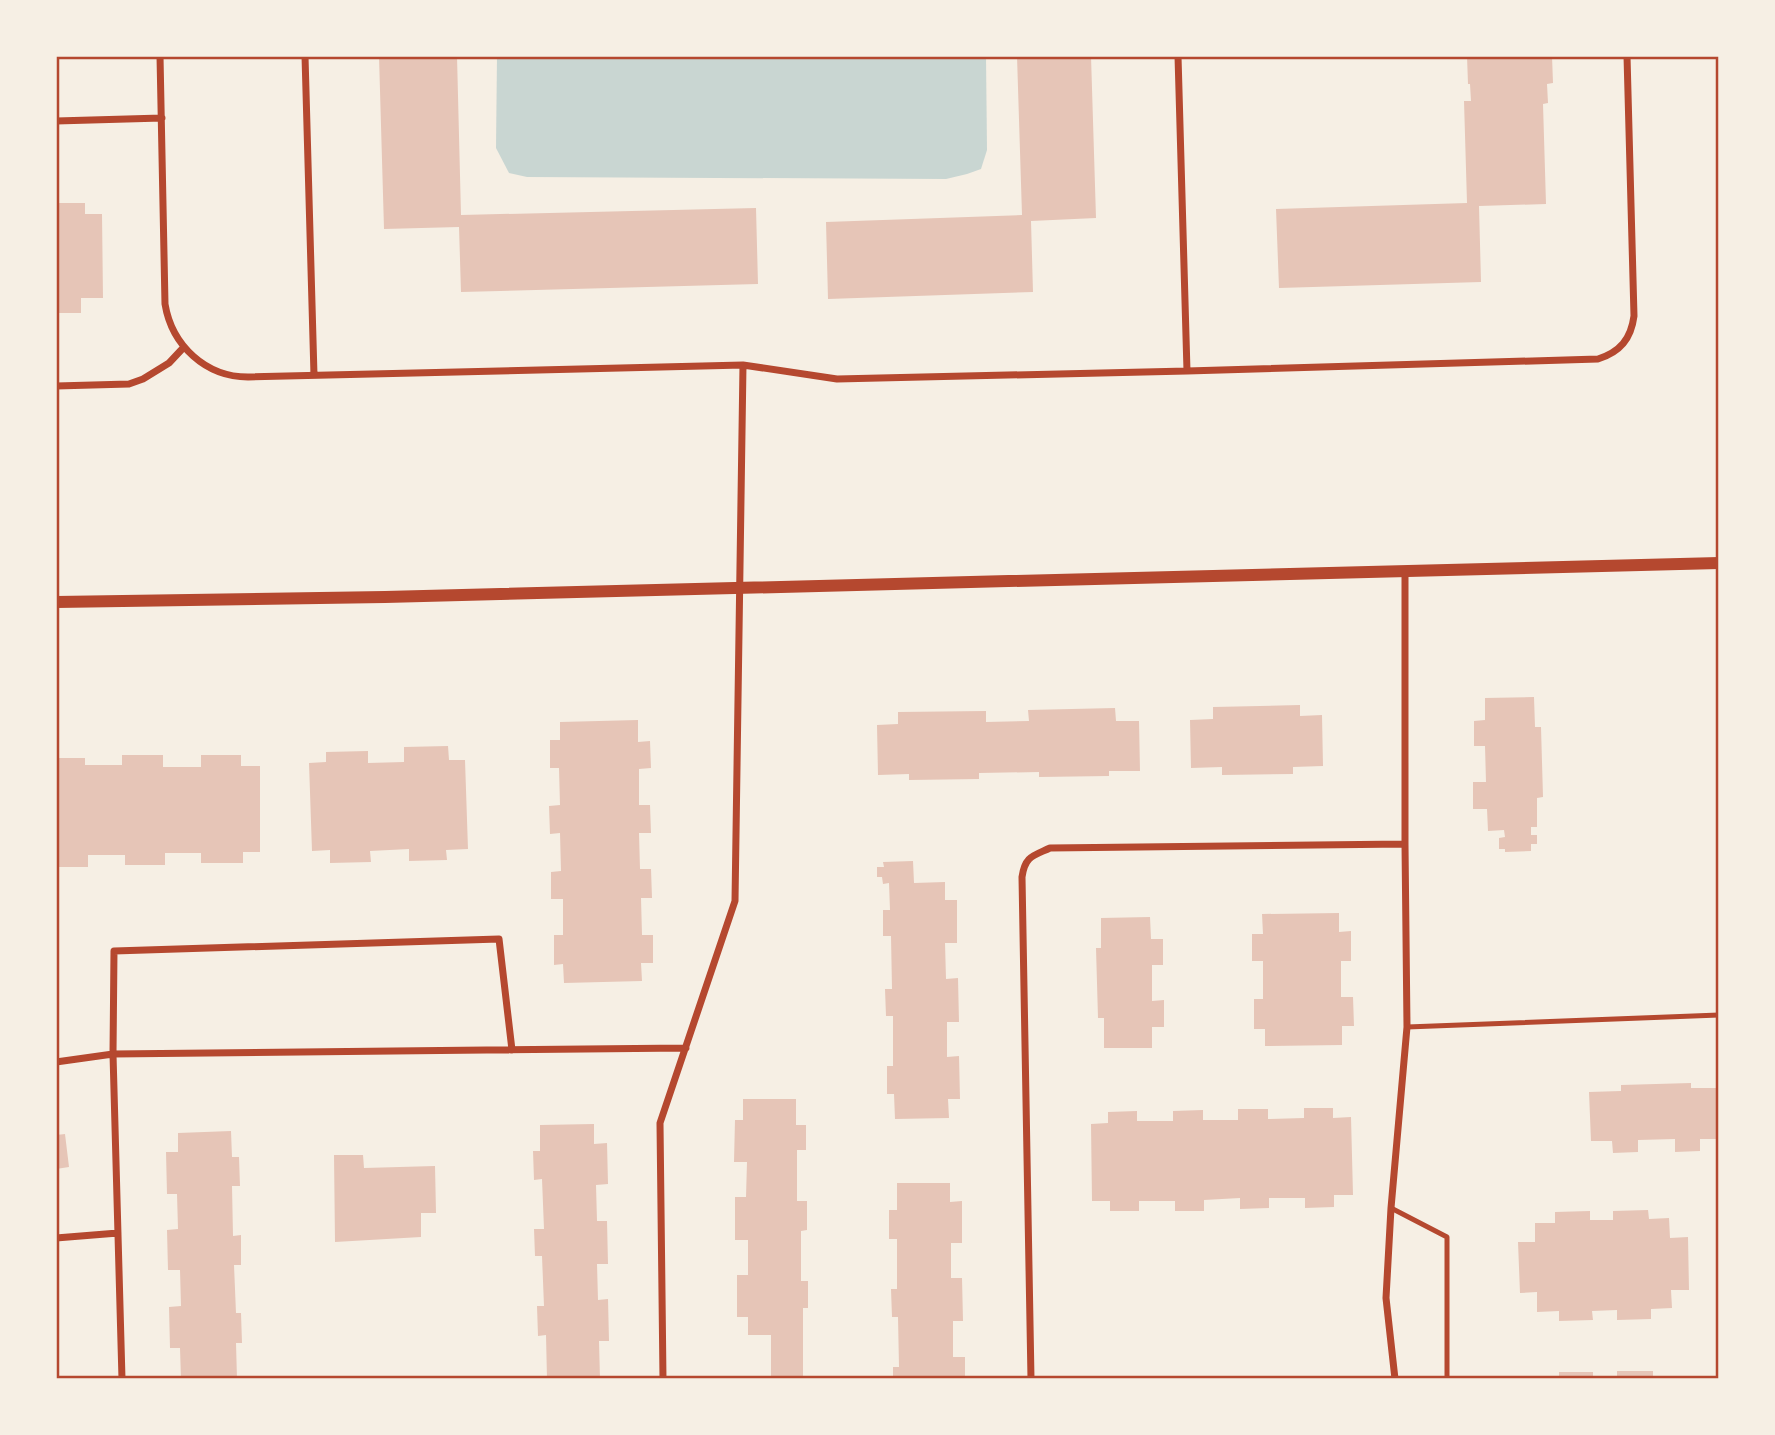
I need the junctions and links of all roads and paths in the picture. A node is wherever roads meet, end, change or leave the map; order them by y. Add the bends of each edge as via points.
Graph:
1 (160, 56) edge
2 (305, 56) edge
3 (1178, 56) edge
4 (1628, 56) edge
5 (162, 118) junction
6 (56, 121) edge
7 (184, 347) junction
8 (743, 365) junction
9 (1187, 371) junction
10 (314, 375) junction
11 (56, 386) edge
12 (1719, 563) edge
13 (1405, 571) junction
14 (741, 587) junction
15 (56, 602) edge
16 (1405, 844) junction
17 (1719, 1015) edge
18 (1407, 1027) junction
19 (686, 1048) junction
20 (512, 1050) junction
21 (113, 1054) junction
22 (56, 1062) edge
23 (1391, 1208) junction
24 (118, 1233) junction
25 (56, 1238) edge
26 (122, 1379) edge
27 (663, 1379) edge
28 (1031, 1379) edge
29 (1395, 1379) edge
30 (1447, 1379) edge

1 - 5 street
2 - 10 street
3 - 9 street
4 - 9 street via 1634,316 1629,335 1616,351 1598,359
5 - 6 street
5 - 7 street via 165,304 173,331
7 - 10 street via 206,366 238,377
7 - 11 street via 169,363 129,384
8 - 9 street via 837,379
8 - 10 street
8 - 14 street
12 - 13 street
13 - 14 street
13 - 16 street
14 - 15 street
14 - 19 street via 735,901
16 - 18 street
16 - 28 street via 1050,848 1029,858 1022,877
17 - 18 lane
18 - 23 street
19 - 20 street
19 - 27 street via 660,1122
20 - 21 street
20 - 21 street via 499,939 114,951
21 - 22 street
21 - 24 street
23 - 29 street via 1386,1298
23 - 30 lane via 1447,1237
24 - 25 street
24 - 26 street

